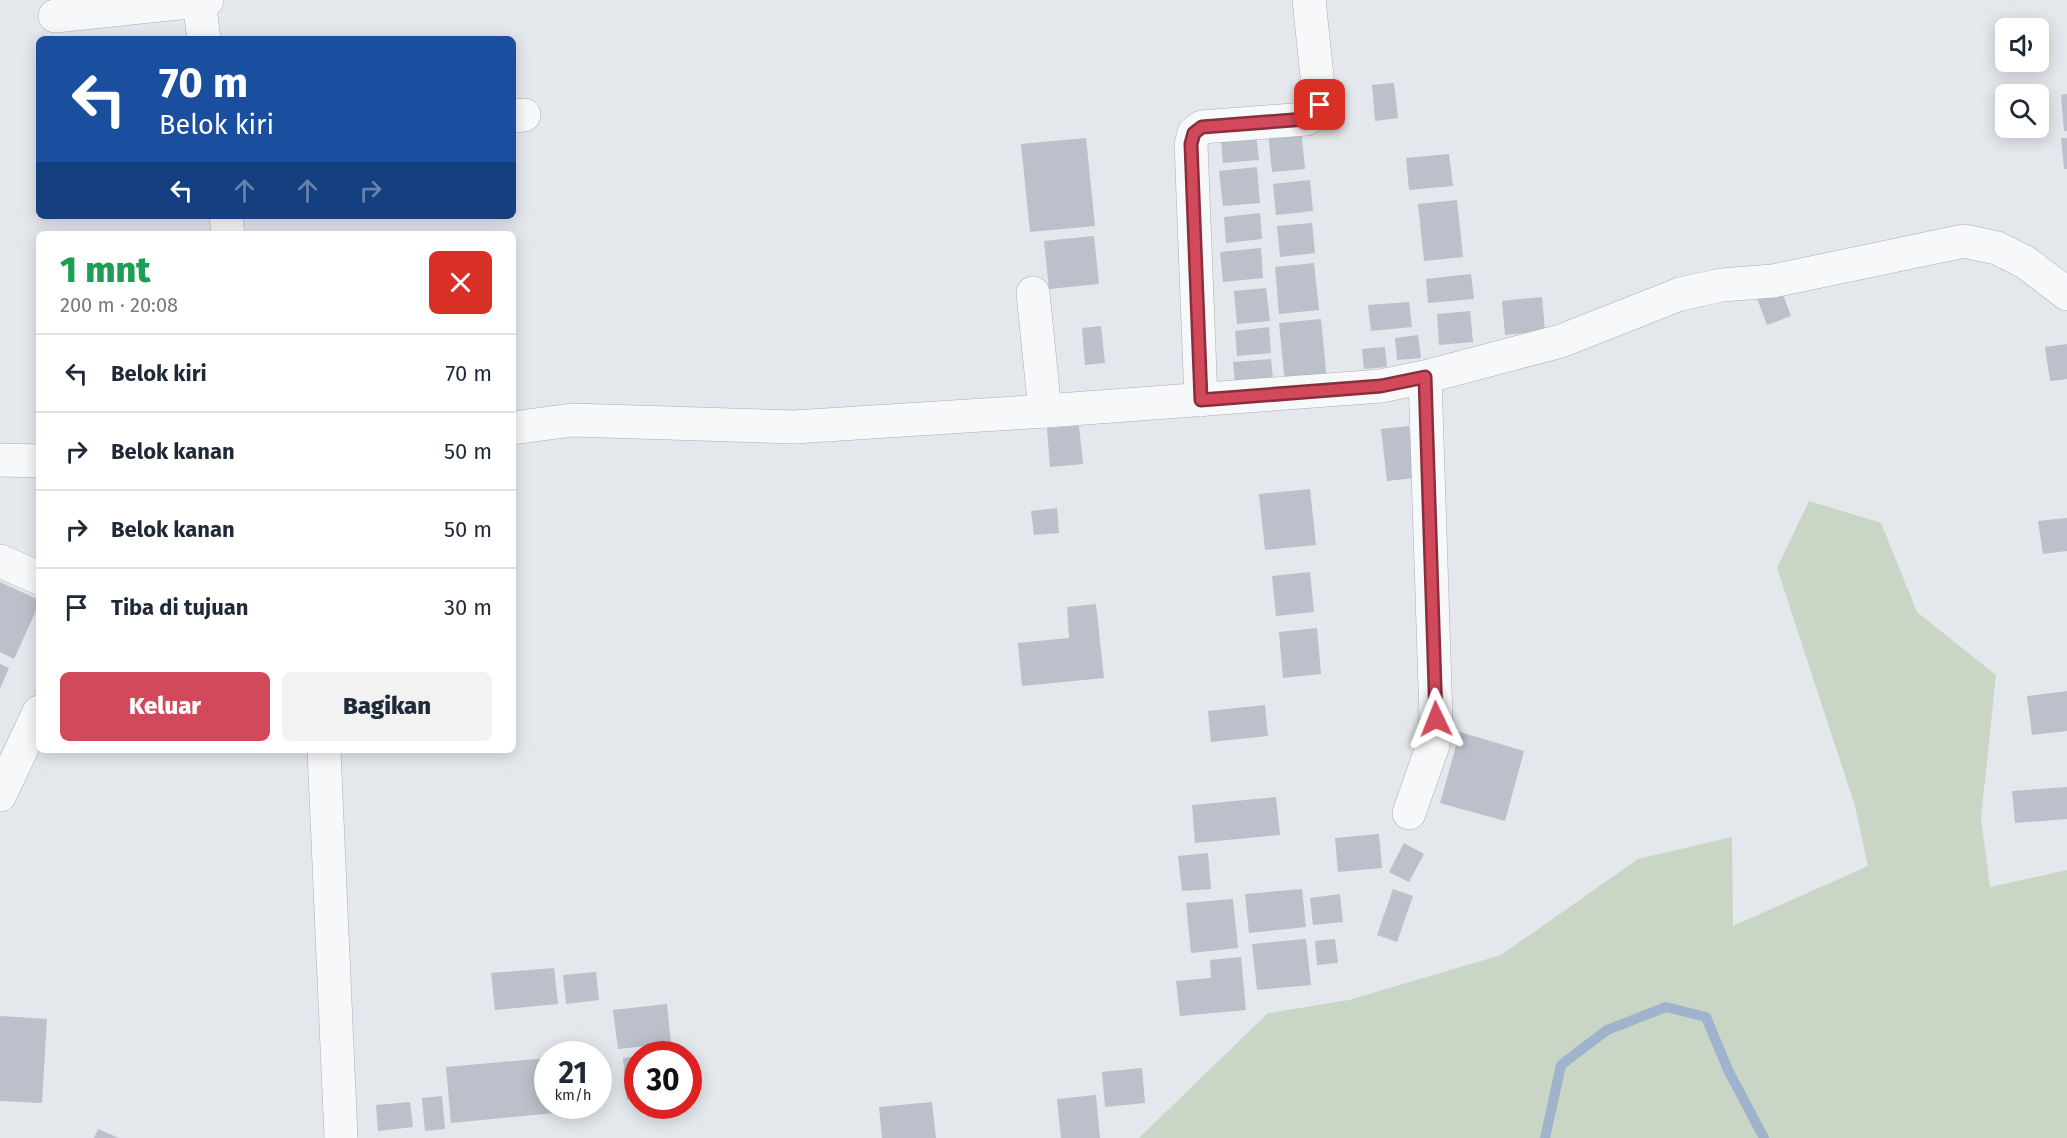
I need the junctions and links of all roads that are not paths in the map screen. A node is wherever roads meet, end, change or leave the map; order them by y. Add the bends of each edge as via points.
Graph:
1 (207, 0) edge
2 (1309, 0) edge
3 (199, 1) edge
4 (55, 16) dead end
5 (204, 36) edge
6 (1033, 293) dead end
7 (2067, 294) edge
8 (1425, 377) junction
9 (1201, 400) junction
10 (1045, 411) junction
11 (516, 428) edge
12 (0, 460) edge
13 (36, 461) edge
14 (0, 561) edge
15 (36, 577) edge
16 (36, 718) edge
17 (324, 753) edge
18 (2, 787) edge
19 (1409, 813) dead end
20 (341, 1138) edge

1 - 3 street
2 - 9 street via 1320,105 1317,113 1306,119 1202,127 1194,133 1191,144
3 - 4 street
3 - 5 street
6 - 10 street
7 - 8 street via 2025,262 1997,248 1964,241 1773,281 1722,285 1680,294 1561,341
8 - 9 street via 1370,387
8 - 19 street via 1436,719 1433,746
9 - 10 street
10 - 11 street via 794,427 572,420
12 - 13 street
14 - 15 street
16 - 18 street
17 - 20 street

